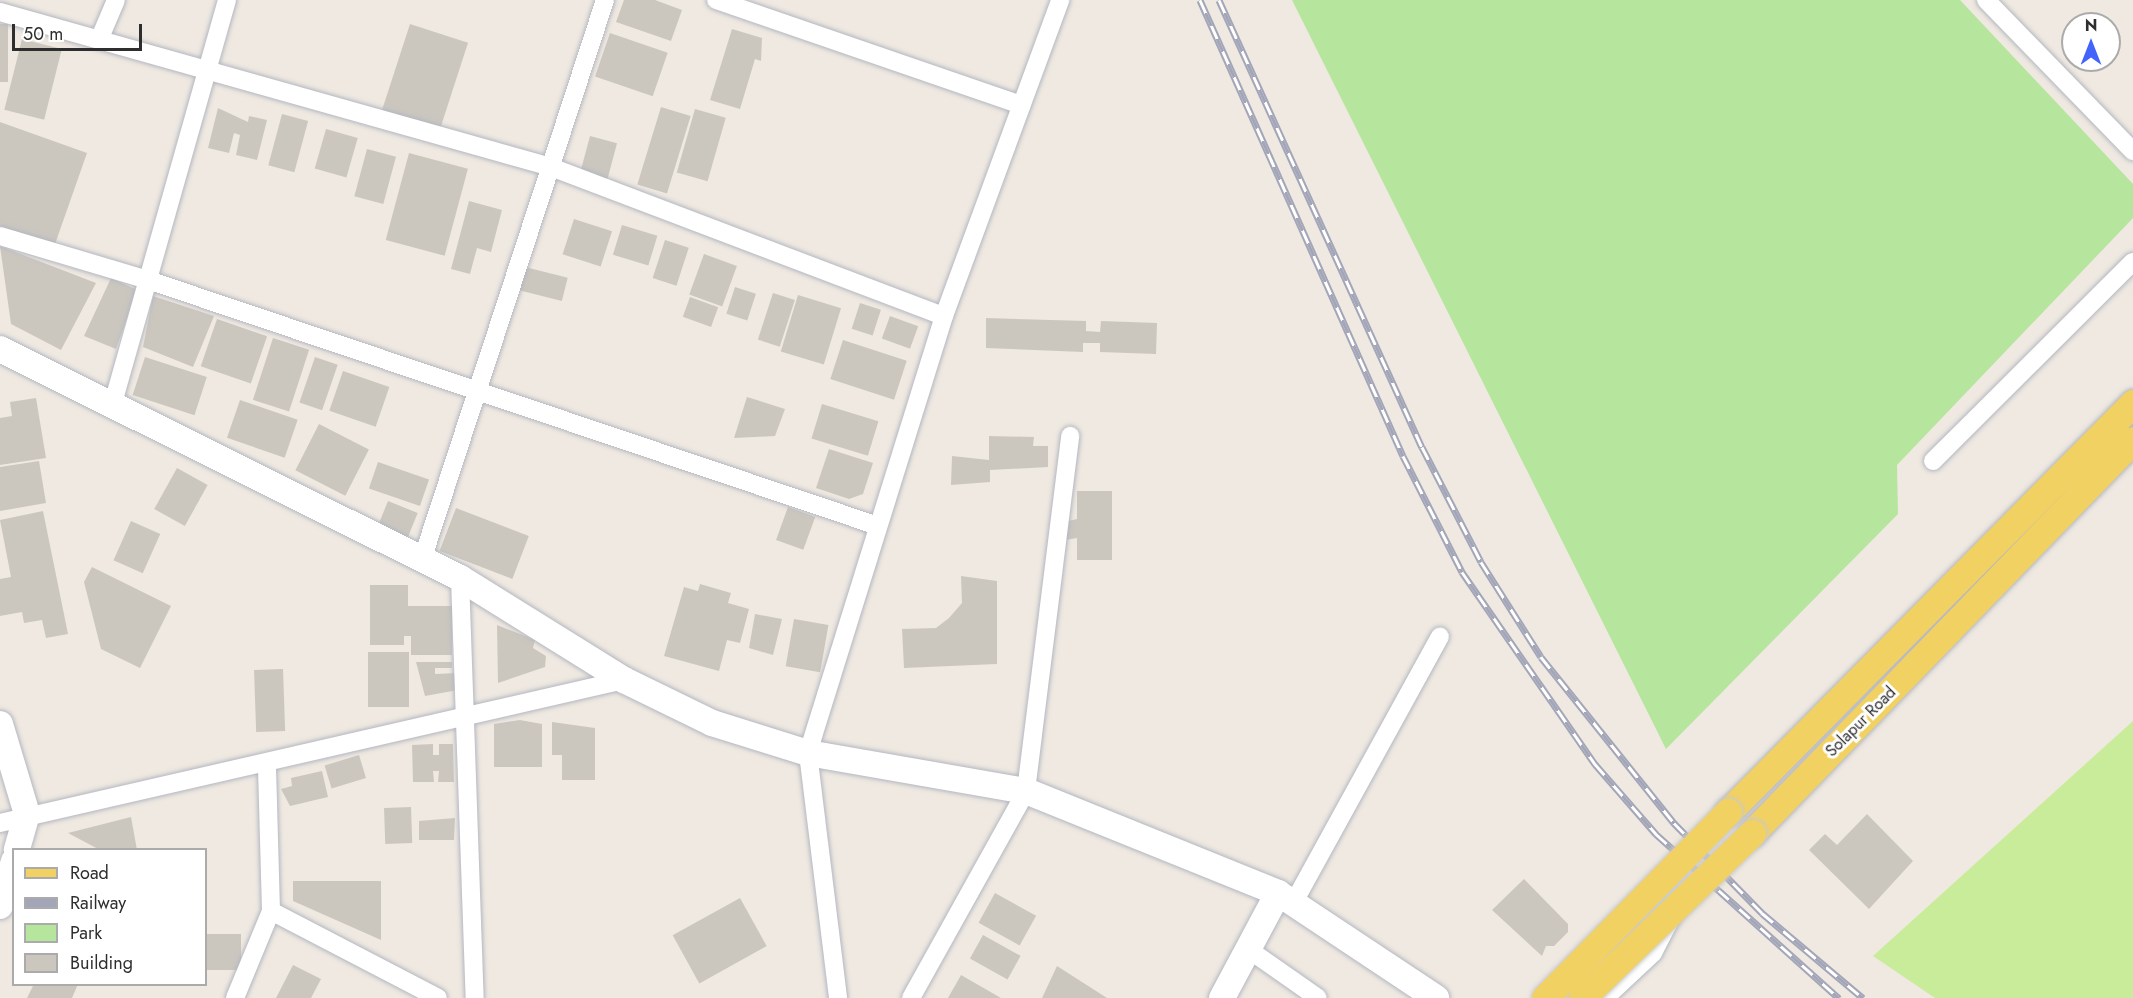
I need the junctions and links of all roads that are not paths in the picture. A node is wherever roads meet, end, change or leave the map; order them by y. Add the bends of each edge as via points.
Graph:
1 (116, 0) edge
2 (228, 0) edge
3 (605, 0) edge
4 (716, 0) edge
5 (1060, 0) edge
6 (1986, 0) edge
7 (0, 12) edge
8 (99, 40) junction
9 (206, 71) junction
10 (1021, 105) junction
11 (2133, 151) edge
12 (551, 167) junction
13 (0, 236) edge
14 (2133, 262) edge
15 (152, 281) junction
16 (944, 316) junction
17 (0, 349) edge
18 (477, 394) junction
19 (113, 403) junction
20 (2133, 403) edge
21 (1070, 436) dead end
22 (2133, 440) edge
23 (1933, 461) dead end
24 (875, 525) junction
25 (422, 560) junction
26 (460, 578) junction
27 (1440, 636) dead end
28 (624, 680) junction
29 (468, 717) junction
30 (0, 724) edge
31 (808, 753) junction
32 (267, 764) junction
33 (1026, 791) junction
34 (27, 814) junction
35 (0, 823) edge
36 (17, 848) edge
37 (12, 867) edge
38 (1660, 881) junction
39 (1286, 897) junction
40 (0, 906) edge
41 (1677, 906) junction
42 (272, 911) junction
43 (1248, 949) junction
44 (234, 998) edge
45 (438, 998) edge
46 (476, 998) edge
47 (838, 998) edge
48 (911, 998) edge
49 (1222, 998) edge
50 (1318, 998) edge
51 (1436, 998) edge
52 (1530, 998) edge
53 (1545, 998) edge
54 (1582, 998) edge
55 (1605, 998) edge

1 - 8 street
2 - 9 street
3 - 12 street
4 - 10 street
5 - 10 street
6 - 11 street
7 - 8 street
8 - 9 street
9 - 12 street
9 - 15 street
10 - 16 street
12 - 16 street
12 - 18 street
13 - 15 street
14 - 23 street
15 - 18 street
15 - 19 street
16 - 24 street
17 - 19 street
18 - 24 street
18 - 25 street
19 - 25 street
20 - 38 main road, Solapur Road, bridge
21 - 33 street
22 - 41 main road, Solapur Road, bridge
24 - 31 street
25 - 26 street
26 - 28 street
26 - 29 street
27 - 39 street
28 - 29 street
28 - 31 street via 712,723
29 - 32 street
29 - 46 street
30 - 34 street
31 - 33 street
31 - 47 street
32 - 34 street
32 - 42 street
33 - 39 street
33 - 48 street
34 - 35 street
34 - 36 street
37 - 40 street
38 - 52 street via 1633,892
38 - 53 main road, Solapur Road, bridge
39 - 43 street
39 - 51 street
41 - 54 main road, Solapur Road, bridge
41 - 55 street via 1653,953
42 - 44 street
42 - 45 street
43 - 49 street
43 - 50 street

